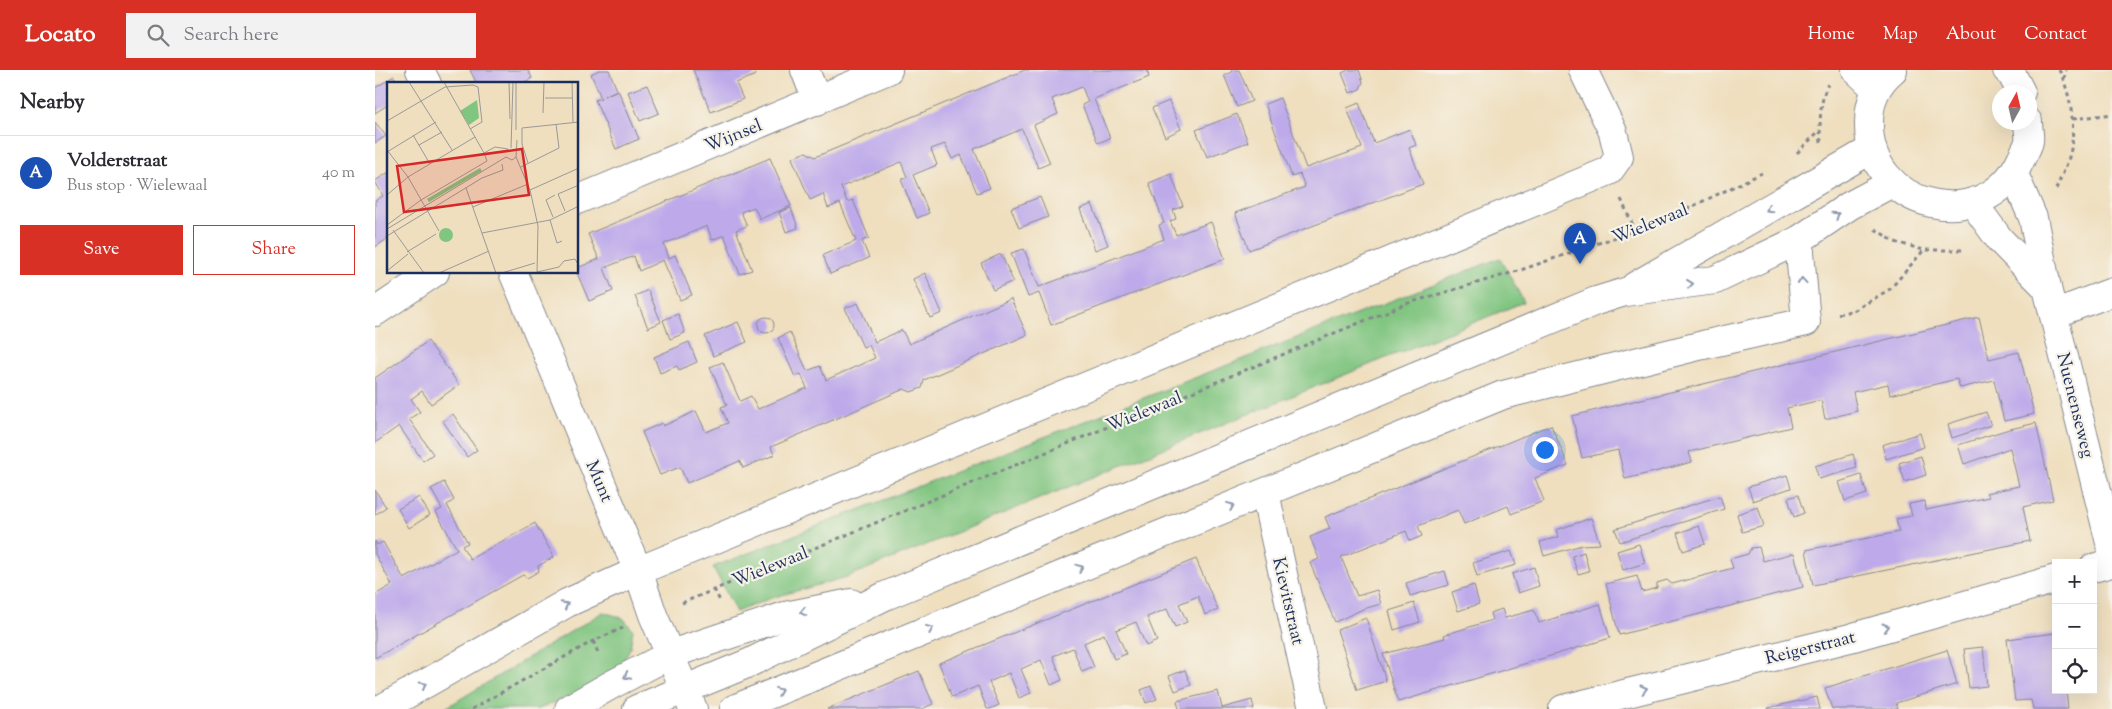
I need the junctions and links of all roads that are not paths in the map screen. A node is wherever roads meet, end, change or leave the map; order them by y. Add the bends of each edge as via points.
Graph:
1 (420, 70) edge
2 (805, 70) edge
3 (888, 70) edge
4 (1583, 70) edge
5 (1856, 70) edge
6 (1884, 80) edge
7 (426, 82) edge
8 (817, 101) junction
9 (2028, 130) edge
10 (1872, 149) junction
11 (2014, 174) junction
12 (1892, 183) junction
13 (579, 199) edge
14 (1973, 203) junction
15 (1799, 240) junction
16 (432, 274) edge
17 (514, 274) edge
18 (1625, 292) junction
19 (2112, 292) edge
20 (2050, 301) junction
21 (375, 312) edge
22 (1265, 492) junction
23 (2112, 551) edge
24 (2112, 563) edge
25 (2097, 567) edge
26 (638, 571) junction
27 (2052, 580) edge
28 (885, 596) junction
29 (671, 654) junction
30 (689, 699) edge
31 (381, 709) edge
32 (569, 709) edge
33 (637, 709) edge
34 (734, 709) edge
35 (1313, 709) edge
36 (1563, 709) edge

1 - 7 street
2 - 8 street
3 - 8 street, Wijnsel
4 - 26 street via 1613,132 1619,156 1609,171
5 - 6 street
6 - 10 street via 1869,107
8 - 13 street, Wijnsel
9 - 11 street via 2029,142
10 - 12 street
10 -> 18 street
11 - 14 street via 1996,192
11 - 20 street, Nuenenseweg via 2033,218
12 - 14 street via 1916,199 1944,206
15 -> 12 street via 1849,206
14 - 20 street
18 -> 15 street via 1715,280
22 -> 15 street via 1503,395 1806,322
16 - 21 street
17 - 26 street, Munt
18 - 28 street via 1586,305
19 - 20 street
20 - 23 street, Nuenenseweg
34 -> 22 street
22 - 35 street, Kievitstraat
24 - 25 street
26 - 29 street, Munt
31 -> 26 street via 567,603
36 -> 27 street, Reigerstraat via 1851,638
28 -> 29 street via 785,616
28 - 30 street via 749,663
29 - 30 street, Munt
29 -> 32 street
30 - 33 street

